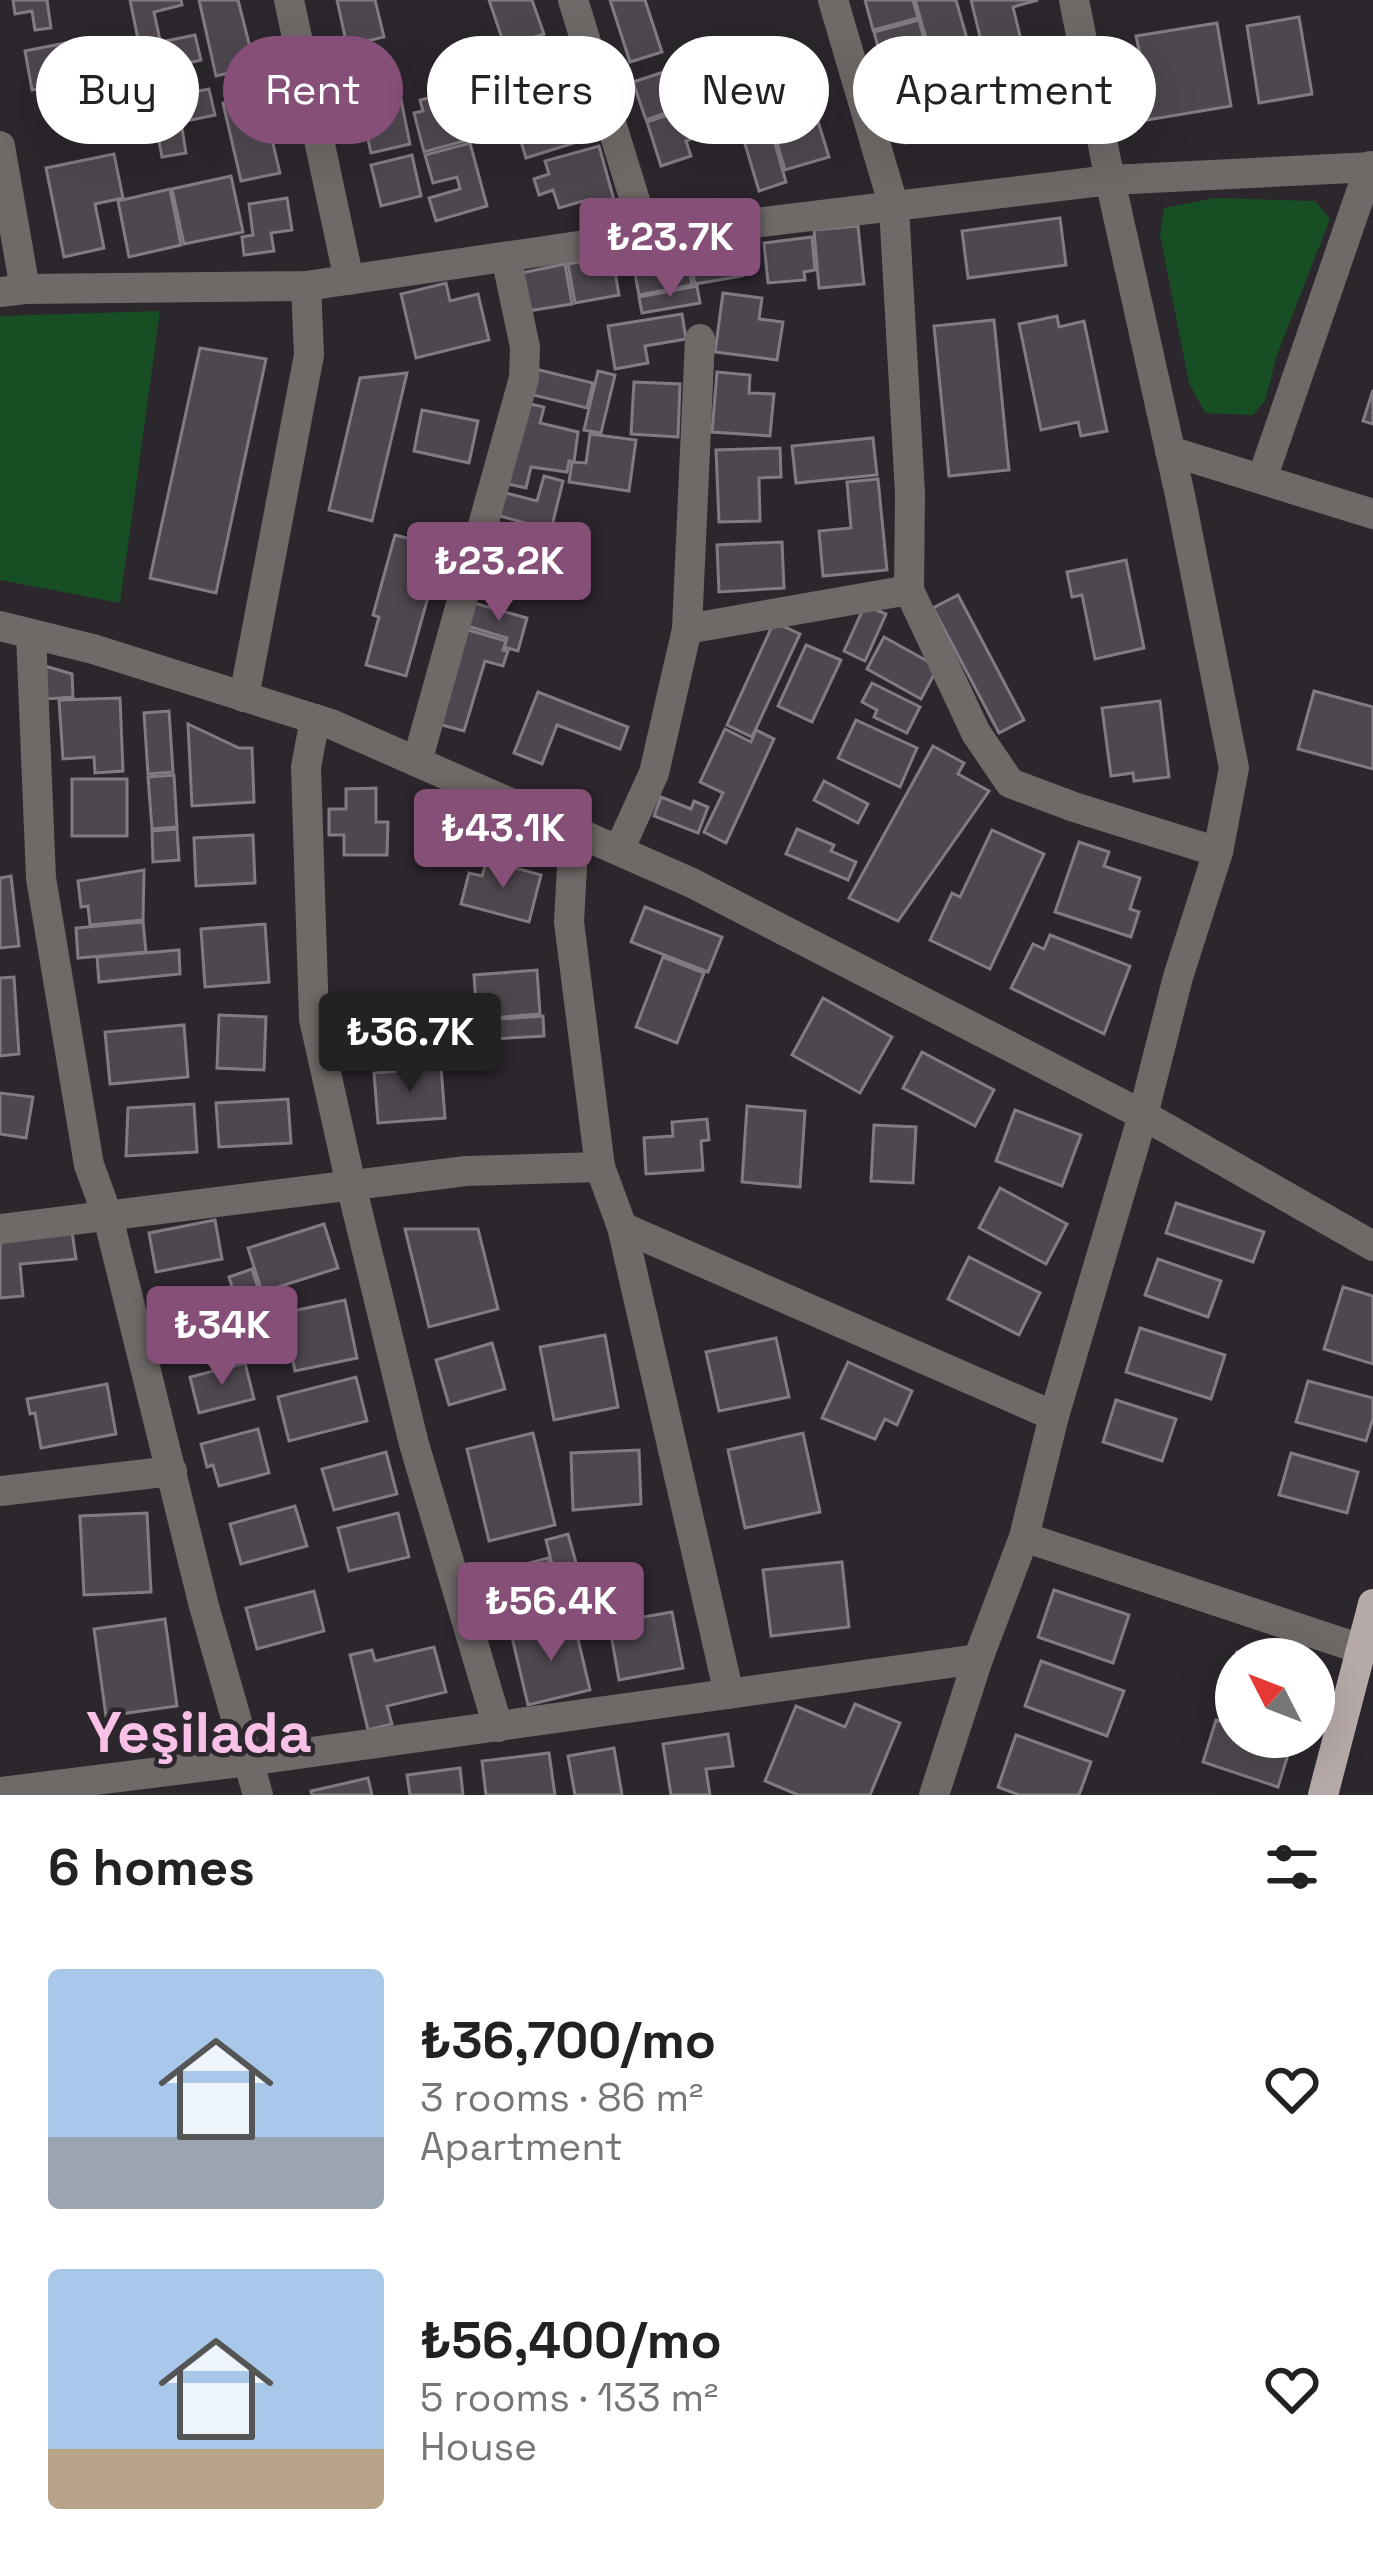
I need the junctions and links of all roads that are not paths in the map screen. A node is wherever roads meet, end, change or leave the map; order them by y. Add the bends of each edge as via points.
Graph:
1 (290, 0) edge
2 (573, 0) edge
3 (833, 0) edge
4 (1075, 0) edge
5 (0, 146) edge
6 (1371, 166) edge
7 (1110, 180) junction
8 (893, 207) junction
9 (646, 236) junction
10 (506, 256) junction
11 (349, 280) junction
12 (306, 286) junction
13 (12, 290) edge
14 (700, 339) dead end
15 (1170, 451) junction
16 (1262, 479) junction
17 (1373, 514) edge
18 (909, 590) junction
19 (0, 626) edge
20 (687, 628) junction
21 (32, 634) junction
22 (244, 697) junction
23 (315, 719) junction
24 (417, 762) junction
25 (574, 831) junction
26 (619, 850) junction
27 (1218, 852) junction
28 (1143, 1115) junction
29 (600, 1166) junction
30 (351, 1185) junction
31 (108, 1216) junction
32 (622, 1227) junction
33 (0, 1228) edge
34 (1373, 1246) edge
35 (1054, 1416) junction
36 (172, 1471) junction
37 (0, 1491) edge
38 (1024, 1537) junction
39 (1373, 1604) edge
40 (1361, 1649) junction
41 (978, 1659) junction
42 (730, 1694) junction
43 (498, 1727) junction
44 (248, 1761) junction
45 (113, 1787) edge
46 (0, 1792) edge
47 (258, 1795) edge
48 (934, 1795) edge
49 (1323, 1795) edge

1 - 11 street
2 - 9 street
3 - 8 street
4 - 7 street
5 - 13 street
6 - 7 street
6 - 16 street
7 - 8 street
7 - 15 street
8 - 9 street
8 - 18 street
9 - 10 street
10 - 11 street
10 - 24 street via 524,378
11 - 12 street
12 - 13 street
12 - 22 street via 309,356
14 - 20 street
15 - 16 street
15 - 27 street via 1234,767
16 - 17 street
18 - 20 street
18 - 27 street via 976,733 1010,783
19 - 21 street
20 - 26 street via 654,773
21 - 22 street
21 - 31 street via 41,878 88,1165
22 - 23 street
23 - 24 street
23 - 30 street via 306,766 314,1019
24 - 25 street
25 - 26 street
25 - 29 street via 569,922
26 - 28 street
27 - 28 street
28 - 34 street
28 - 35 street
29 - 30 street
29 - 32 street
30 - 31 street
30 - 43 street via 414,1444
31 - 33 street
31 - 36 street
32 - 35 street
32 - 42 street
35 - 38 street
36 - 37 street
36 - 44 street
38 - 40 street
38 - 41 street
39 - 40 main road
40 - 49 main road
41 - 42 street
41 - 48 street
42 - 43 street
43 - 44 street
44 - 45 street
44 - 47 street
45 - 46 street

